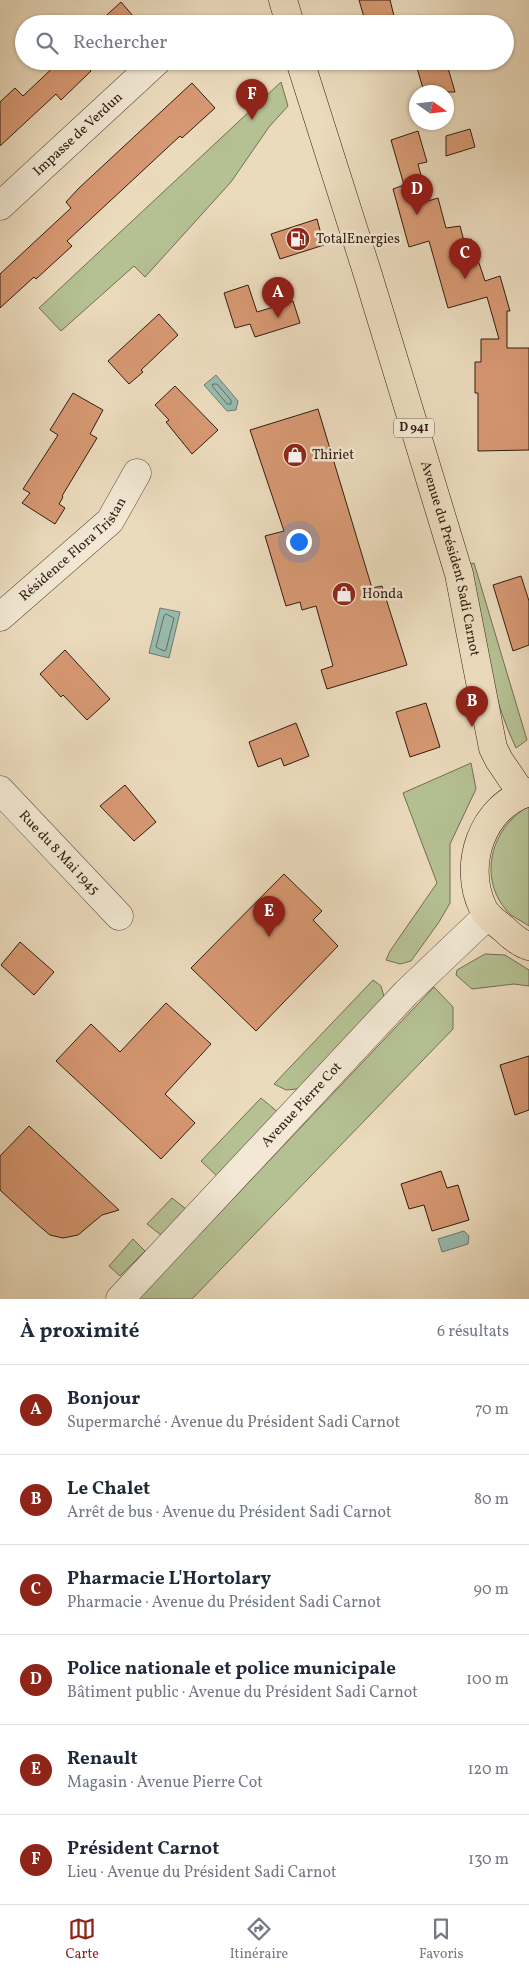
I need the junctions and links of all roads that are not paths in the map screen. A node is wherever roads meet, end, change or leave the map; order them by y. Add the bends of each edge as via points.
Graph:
1 (283, 0) edge
2 (287, 15) edge
3 (147, 70) edge
4 (303, 70) edge
5 (0, 206) edge
6 (137, 473) dead end
7 (0, 617) edge
8 (0, 790) edge
9 (526, 793) edge
10 (488, 915) junction
11 (119, 916) dead end
12 (529, 946) edge
13 (120, 1299) edge

1 - 2 main road
3 - 5 street, Impasse de Verdun
4 - 9 main road, Avenue du Président Sadi Carnot / D 941 via 459,574 493,748
6 - 7 street, Résidence Flora Tristan via 110,521
8 - 11 street, Rue du 8 Mai 1945
9 - 10 main road via 504,805 490,820 477,846 474,881
10 - 12 main road via 519,943
10 - 13 street, Avenue Pierre Cot via 406,992

